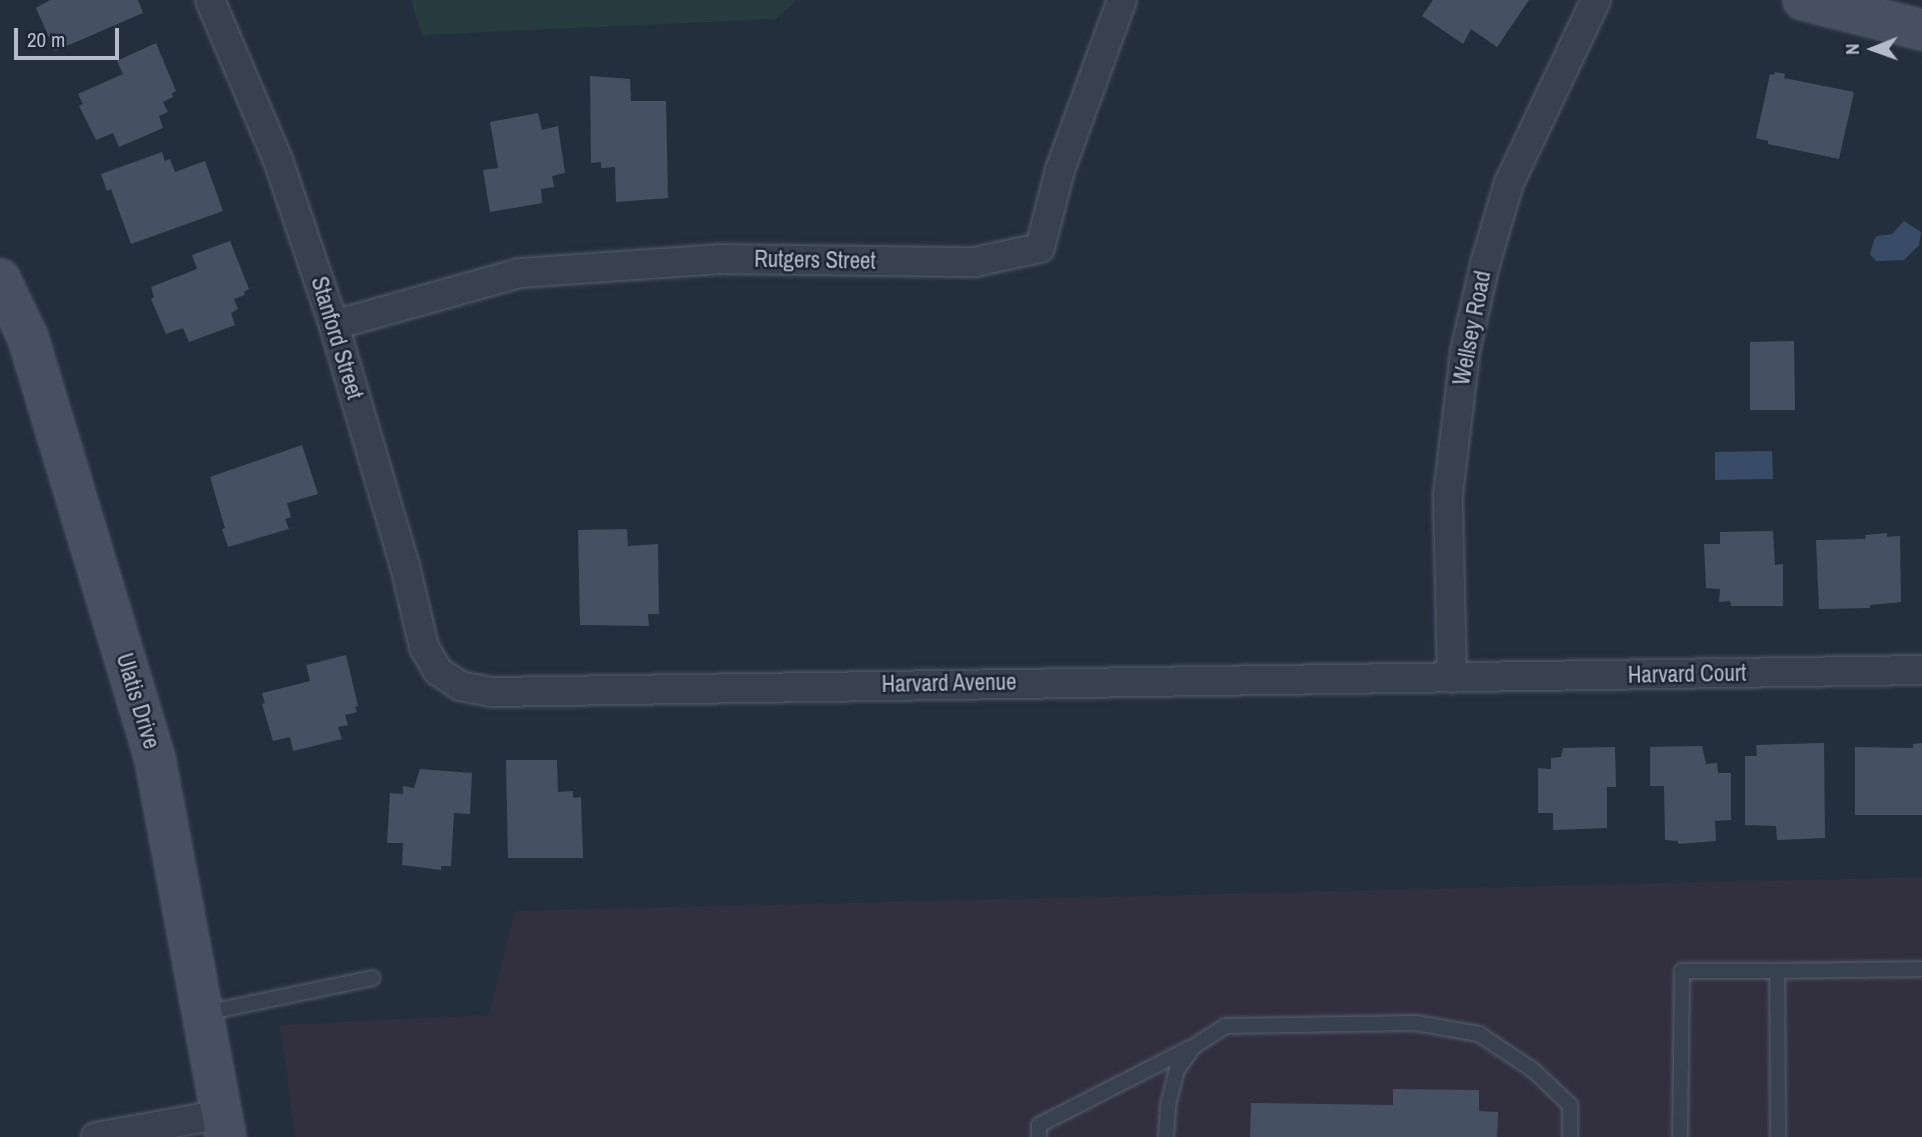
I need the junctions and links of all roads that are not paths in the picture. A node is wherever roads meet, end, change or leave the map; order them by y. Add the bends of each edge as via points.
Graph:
1 (210, 0) edge
2 (1122, 0) edge
3 (1596, 0) edge
4 (1803, 0) edge
5 (1922, 30) edge
6 (0, 279) edge
7 (334, 325) junction
8 (1922, 670) edge
9 (448, 678) joint
10 (1452, 678) junction
11 (1922, 969) edge
12 (1777, 971) junction
13 (372, 978) dead end
14 (205, 1013) junction
15 (1193, 1046) junction
16 (225, 1126) edge
17 (96, 1137) edge
18 (1039, 1137) edge
19 (1166, 1137) edge
20 (1570, 1137) edge
21 (1680, 1137) edge
22 (1778, 1137) edge

1 - 7 street, Stanford Street via 278,160
2 - 7 street, Rutgers Street via 1060,170 1040,248 975,262 718,259 520,273
3 - 10 street, Wellsey Road via 1509,183 1465,352 1447,495
4 - 5 street
6 - 14 street, Ulatis Drive via 28,338 155,759
7 - 9 street, Stanford Street via 405,566 424,647 438,671
8 - 10 street, Harvard Court
9 - 10 street, Harvard Avenue via 475,691 491,692
11 - 12 lane
12 - 21 lane via 1682,971
12 - 22 lane
13 - 14 lane
14 - 16 street, Ulatis Drive
15 - 18 lane via 1039,1125
15 - 19 lane via 1177,1070
15 - 20 lane via 1225,1026 1416,1023 1479,1034 1533,1070 1570,1105
16 - 17 street

